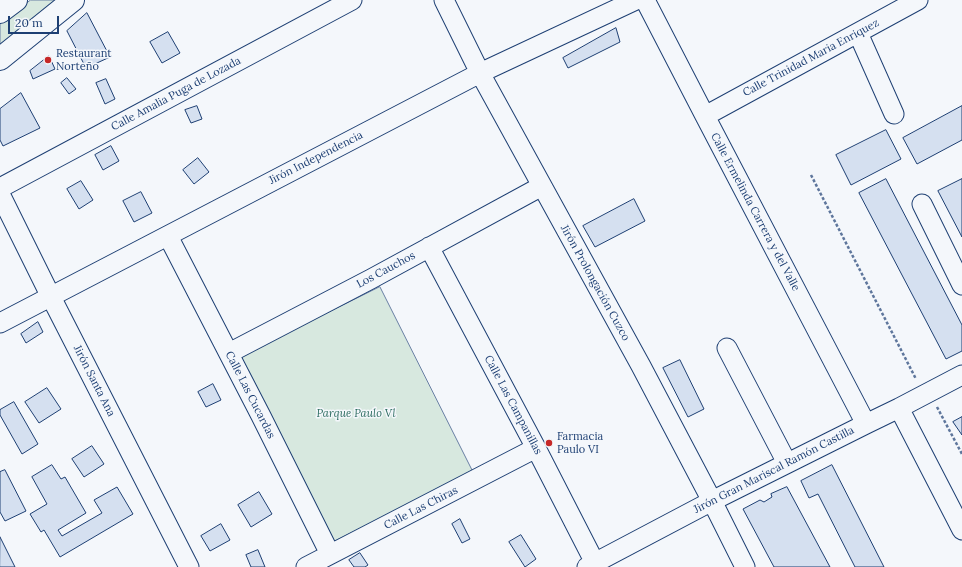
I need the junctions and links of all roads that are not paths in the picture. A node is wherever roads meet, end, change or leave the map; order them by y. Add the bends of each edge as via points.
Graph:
1 (16, 0) edge
2 (73, 0) edge
3 (352, 0) edge
4 (444, 0) edge
5 (636, 0) edge
6 (645, 0) edge
7 (918, 0) edge
8 (0, 12) edge
9 (858, 33) junction
10 (0, 59) edge
11 (480, 73) junction
12 (894, 114) dead end
13 (704, 116) junction
14 (542, 186) junction
15 (0, 188) edge
16 (0, 194) edge
17 (922, 204) dead end
18 (168, 236) junction
19 (429, 247) junction
20 (962, 285) edge
21 (51, 297) junction
22 (0, 323) edge
23 (727, 348) dead end
24 (229, 353) junction
25 (962, 375) edge
26 (899, 408) junction
27 (866, 424) junction
28 (536, 448) junction
29 (787, 463) junction
30 (712, 501) junction
31 (962, 530) edge
32 (330, 554) junction
33 (591, 565) edge
34 (189, 567) edge
35 (306, 567) edge
36 (746, 567) edge

1 - 8 main road
2 - 10 main road
3 - 15 street, Calle Amalia Puga de Lozada
4 - 11 street, Jirón Prolongación Cuzco
5 - 11 street, Jirón Independencia
6 - 13 street, Calle Ermelinda Carrera y del Valle
7 - 9 street, Calle Trinidad Maria Enriquez
9 - 12 street
9 - 13 street, Calle Trinidad Maria Enriquez
11 - 14 street, Jirón Prolongación Cuzco
11 - 18 street, Jirón Independencia
13 - 27 street, Calle Ermelinda Carrera y del Valle
14 - 19 street, Los Cauchos
14 - 30 street, Jirón Prolongación Cuzco
16 - 21 street, Jirón Santa Ana
17 - 20 street
18 - 21 street, Jirón Independencia
18 - 24 street, Calle Las Cucardas
19 - 24 street, Los Cauchos
19 - 28 street, Calle Las Campanillas
21 - 22 street, Jirón Independencia
21 - 34 street, Jirón Santa Ana
23 - 29 street
24 - 32 street, Calle Las Cucardas
25 - 26 street, Jirón Gran Mariscal Ramón Castilla
26 - 27 street, Jirón Gran Mariscal Ramón Castilla
26 - 31 street
27 - 29 street, Jirón Gran Mariscal Ramón Castilla
28 - 32 street, Calle Las Chiras
28 - 33 street, Calle Las Campanillas
29 - 30 street, Jirón Gran Mariscal Ramón Castilla
30 - 33 street, Jirón Gran Mariscal Ramón Castilla
30 - 36 street, Jirón Prolongación Cuzco
32 - 35 street, Calle Las Chiras

